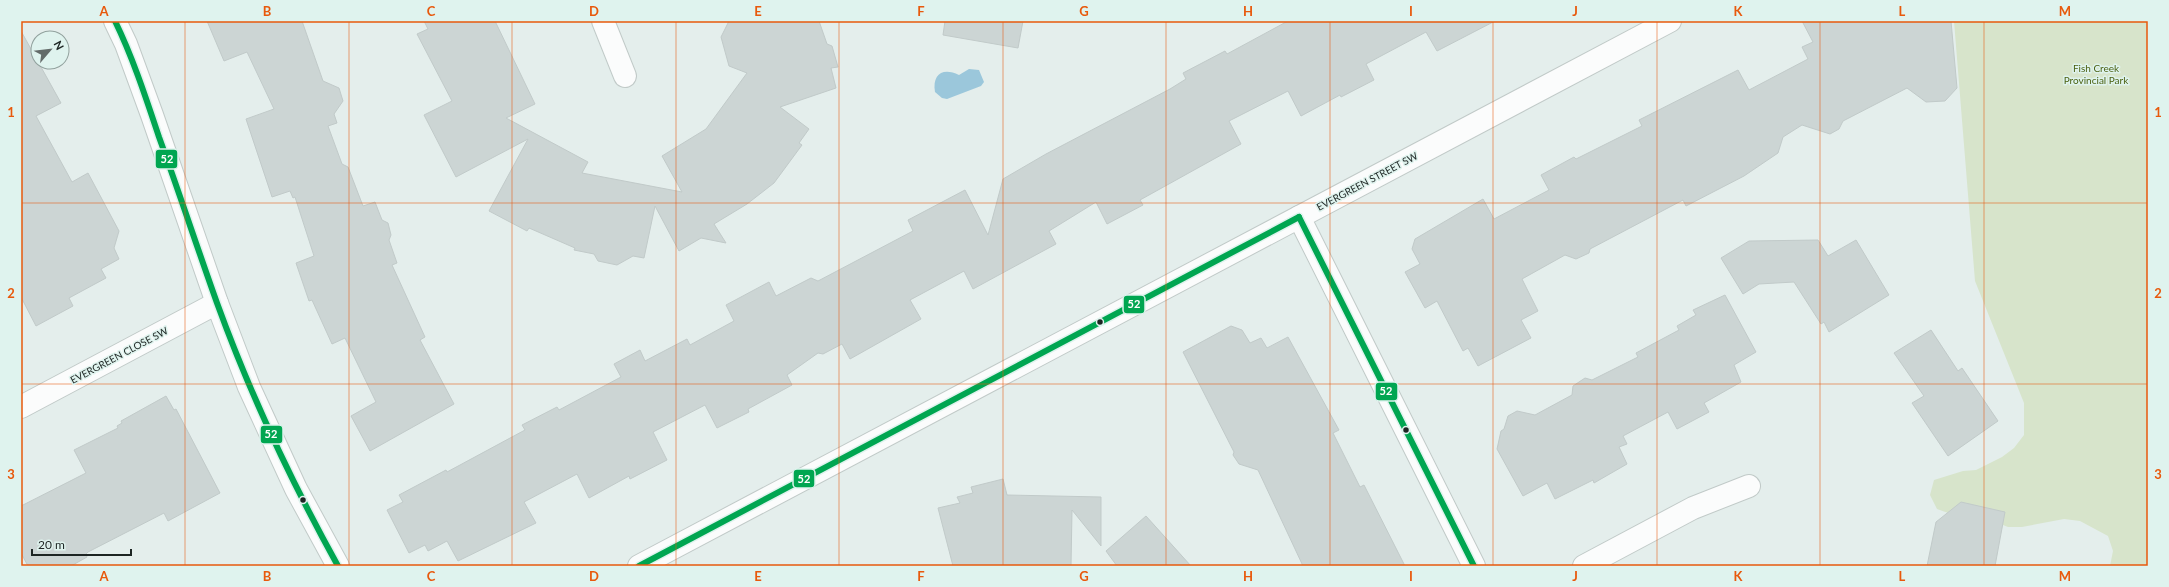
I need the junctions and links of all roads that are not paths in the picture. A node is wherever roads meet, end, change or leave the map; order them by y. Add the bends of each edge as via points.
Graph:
1 (115, 21) edge
2 (603, 21) edge
3 (1670, 21) edge
4 (625, 76) dead end
5 (1299, 217) junction
6 (217, 303) junction
7 (21, 407) edge
8 (1749, 486) dead end
9 (338, 566) edge
10 (639, 566) edge
11 (1474, 566) edge
12 (1584, 566) edge

1 - 6 street via 152,115
2 - 4 street
3 - 5 street, EVERGREEN STREET SW
5 - 10 street, EVERGREEN STREET SW
5 - 11 street
6 - 7 street, EVERGREEN CLOSE SW
6 - 9 street via 252,394 296,489
8 - 12 street via 1693,508

